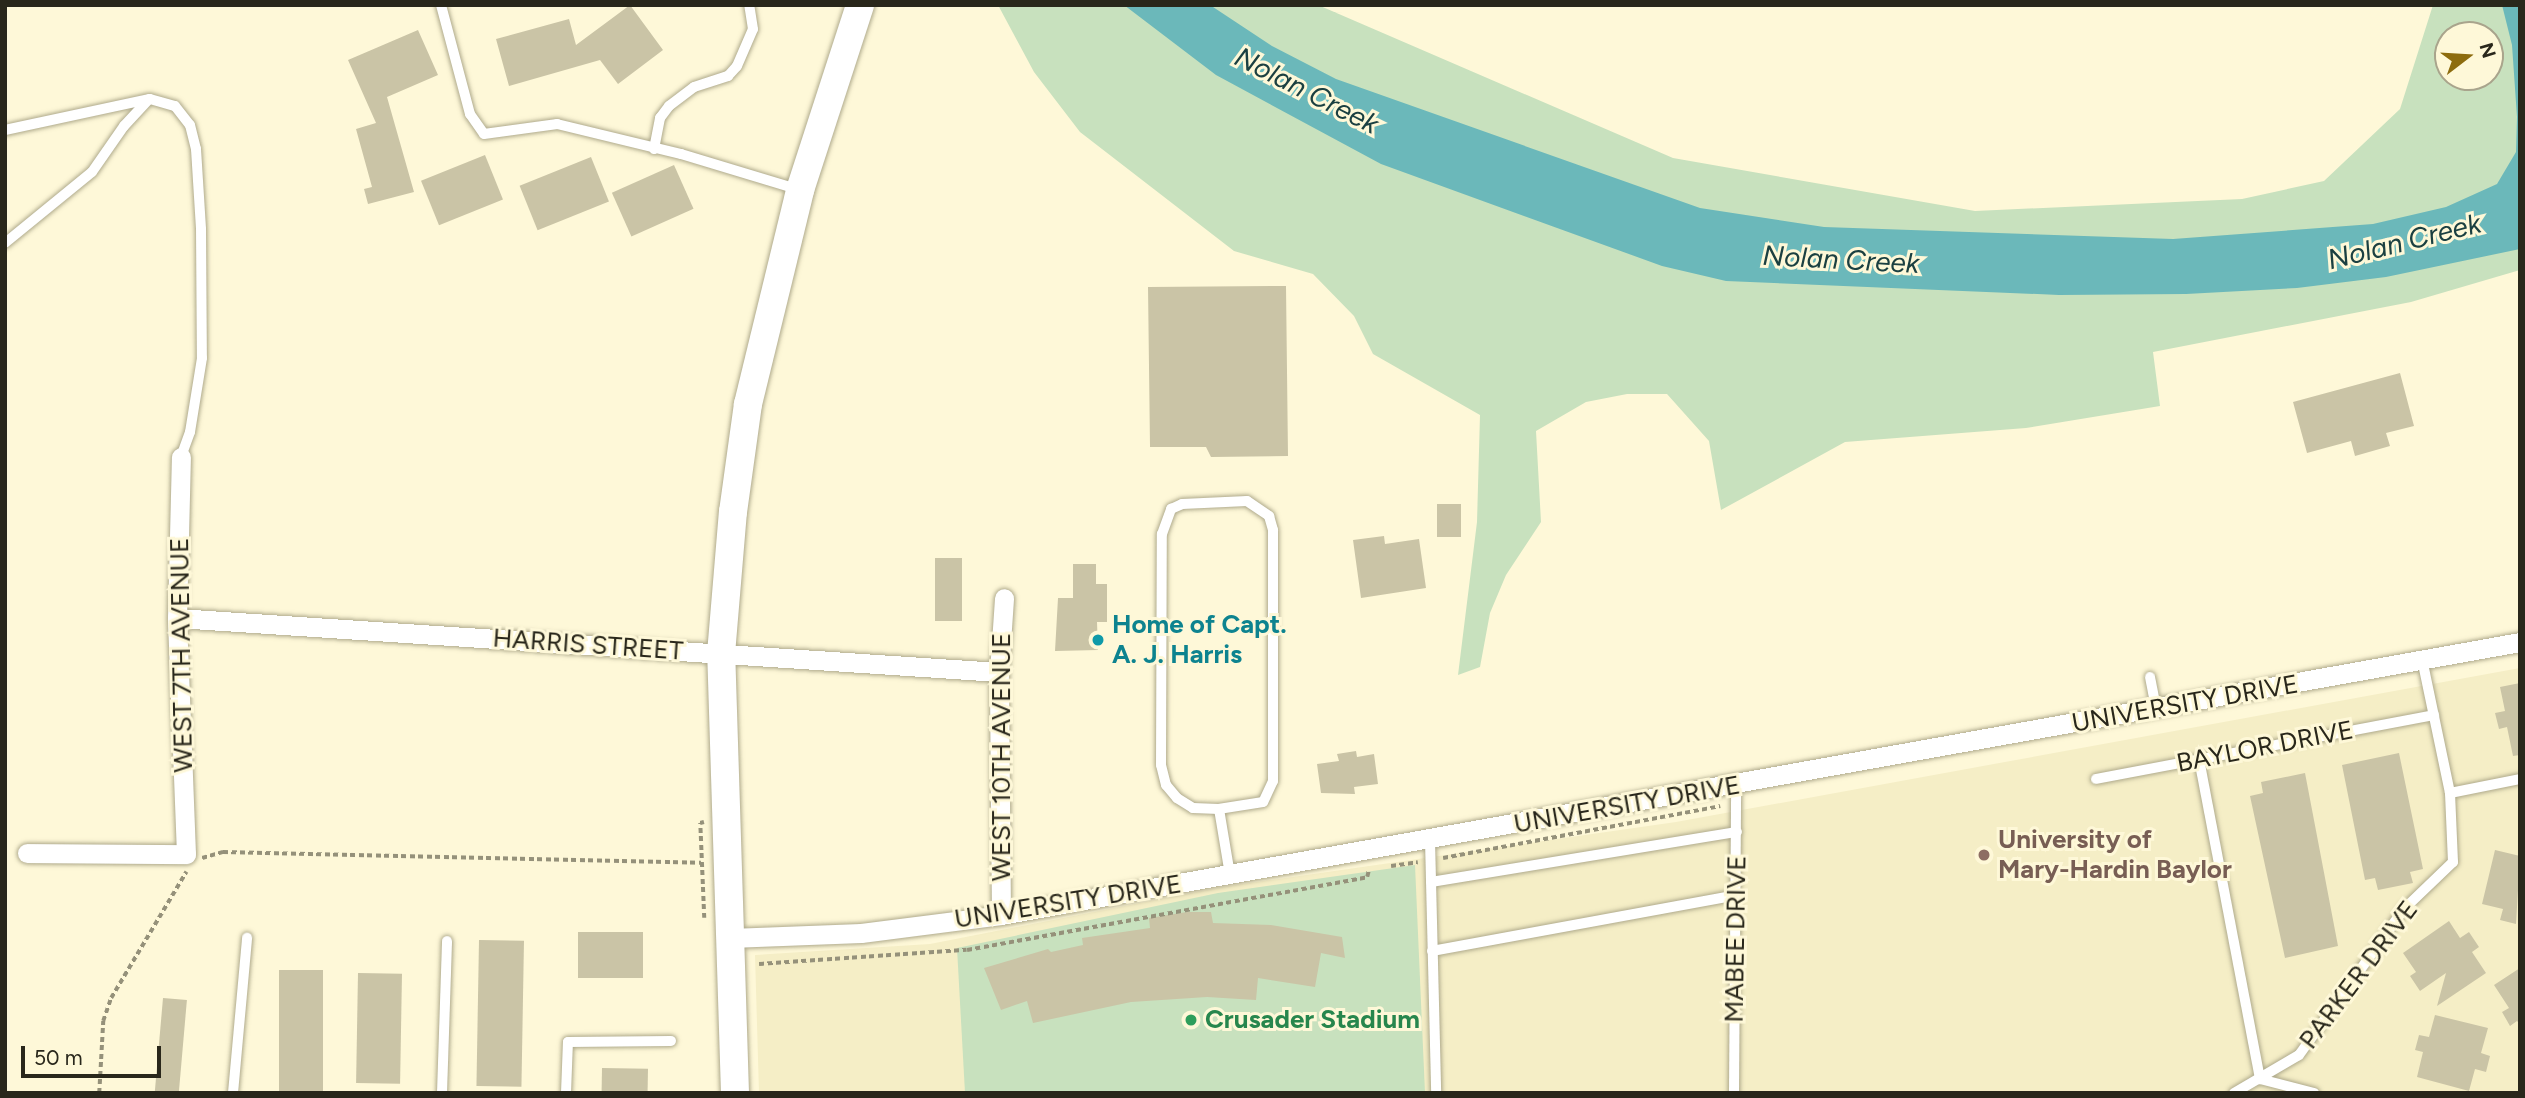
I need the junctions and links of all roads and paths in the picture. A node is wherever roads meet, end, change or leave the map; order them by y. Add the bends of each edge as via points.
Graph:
1 (441, 5) edge
2 (749, 5) edge
3 (860, 5) edge
4 (150, 99) junction
5 (5, 130) edge
6 (654, 149) junction
7 (800, 190) junction
8 (5, 243) edge
9 (181, 457) joint
10 (1004, 598) dead end
11 (177, 618) junction
12 (2520, 642) edge
13 (721, 654) junction
14 (2422, 659) junction
15 (999, 672) junction
16 (2150, 677) dead end
17 (2156, 709) junction
18 (2434, 715) junction
19 (2199, 759) junction
20 (2096, 779) dead end
21 (2520, 779) edge
22 (1736, 786) junction
23 (2450, 793) junction
24 (1219, 808) junction
25 (1737, 832) junction
26 (1430, 840) junction
27 (27, 853) dead end
28 (1430, 860) junction
29 (701, 863) dead end
30 (1230, 875) junction
31 (1431, 882) junction
32 (1737, 895) junction
33 (1001, 915) junction
34 (247, 938) dead end
35 (730, 938) junction
36 (447, 941) dead end
37 (1432, 951) junction
38 (759, 964) dead end
39 (671, 1041) dead end
40 (2260, 1079) junction
41 (99, 1093) edge
42 (233, 1093) edge
43 (442, 1093) edge
44 (566, 1093) edge
45 (735, 1093) edge
46 (1436, 1093) edge
47 (1734, 1093) edge
48 (2234, 1093) edge
49 (2314, 1093) edge

1 - 6 lane via 470,114 484,134 557,124
2 - 6 lane via 752,29 737,66 728,76 694,87 669,106 660,118
3 - 7 street
4 - 5 lane
4 - 8 lane via 124,126 92,172
4 - 9 lane via 176,106 190,125 196,149 202,358 190,432
6 - 7 lane
7 - 13 street via 748,404
9 - 11 street, WEST 7TH AVENUE
10 - 15 street, WEST 10TH AVENUE
11 - 13 street, HARRIS STREET
11 - 27 street, WEST 7TH AVENUE via 186,853
12 - 14 street, UNIVERSITY DRIVE
13 - 15 street, HARRIS STREET
13 - 35 street
14 - 17 street, UNIVERSITY DRIVE
14 - 18 lane, PARKER DRIVE
15 - 33 street, WEST 10TH AVENUE
16 - 17 lane
17 - 22 street, UNIVERSITY DRIVE
18 - 19 lane, BAYLOR DRIVE
18 - 23 lane, PARKER DRIVE
19 - 20 lane, BAYLOR DRIVE
19 - 40 lane
21 - 23 lane
22 - 25 lane, MABEE DRIVE
22 - 26 street, UNIVERSITY DRIVE
22 - 28 path via 1717,809
23 - 40 lane, PARKER DRIVE via 2453,862 2404,909 2299,1055
24 - 24 lane via 1263,802 1273,781 1273,530 1269,516 1247,501 1182,504 1171,509 1162,534 1161,765 1166,785 1177,798 1193,807
24 - 30 lane
25 - 31 lane
25 - 32 lane, MABEE DRIVE
26 - 28 lane
26 - 30 street, UNIVERSITY DRIVE
28 - 31 lane
28 - 38 path via 1368,869 1367,877 967,950
29 - 41 path via 223,852 200,859 184,873 111,998 103,1021
30 - 33 street, UNIVERSITY DRIVE
31 - 37 lane
32 - 37 lane
32 - 47 lane, MABEE DRIVE
33 - 35 street, UNIVERSITY DRIVE via 861,933
34 - 42 lane
35 - 45 street
36 - 43 lane
37 - 46 lane
39 - 44 lane via 568,1042
40 - 48 lane, PARKER DRIVE
40 - 49 lane

